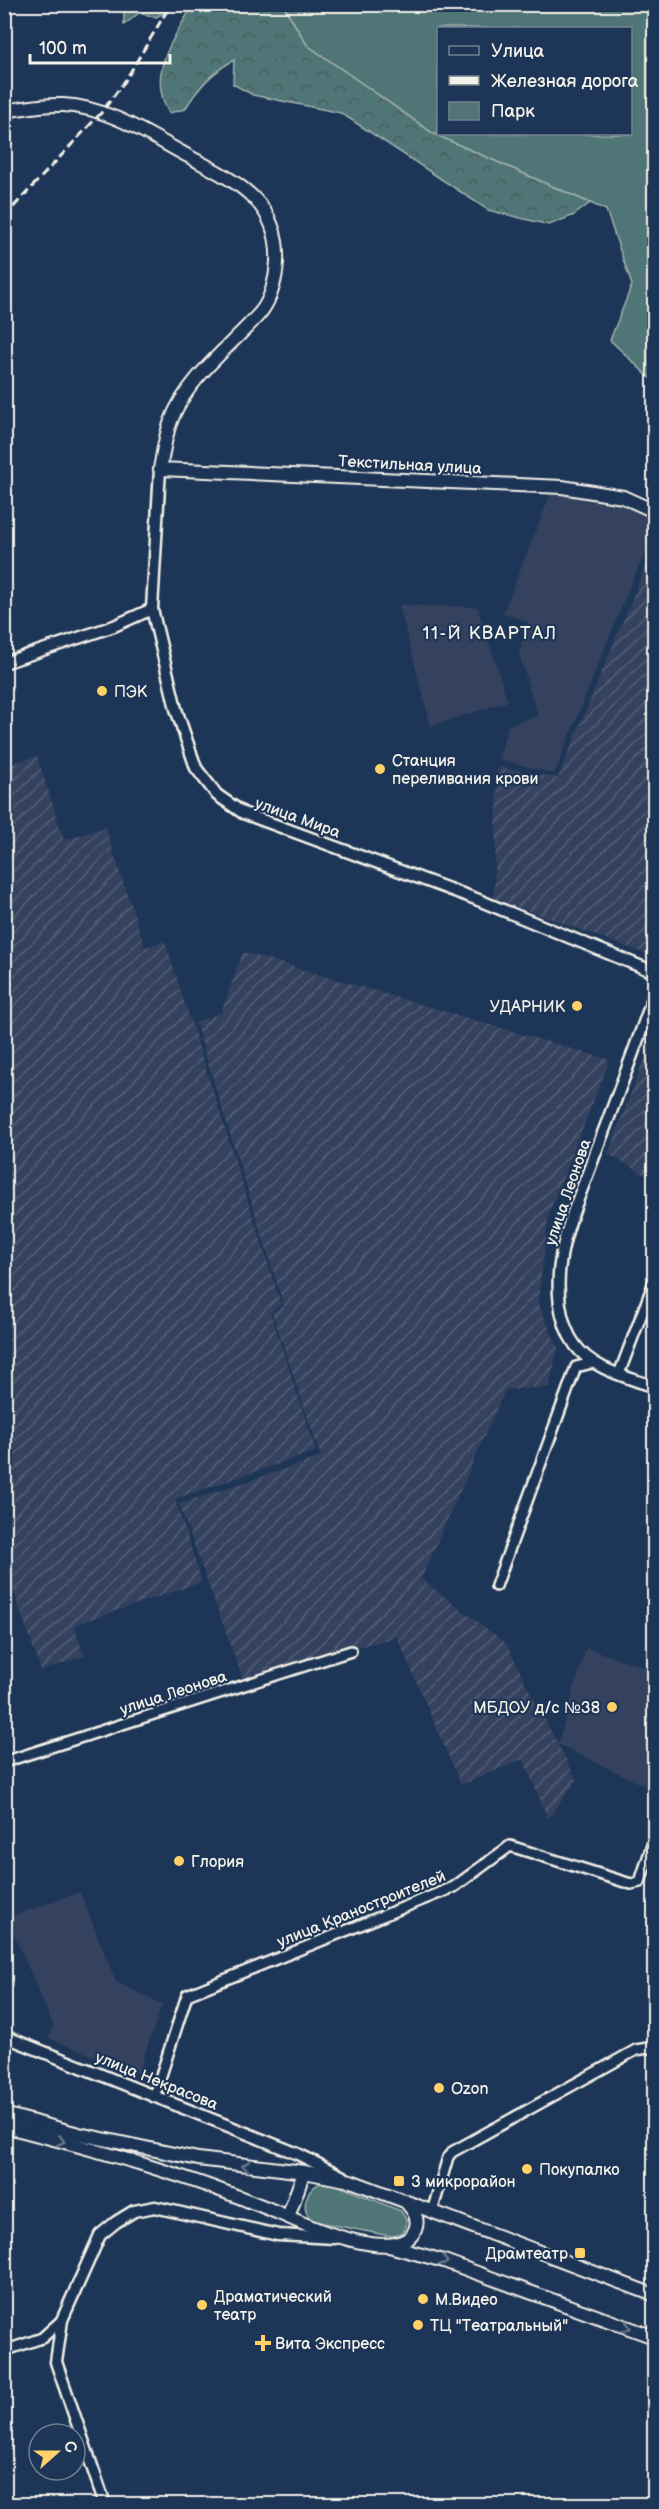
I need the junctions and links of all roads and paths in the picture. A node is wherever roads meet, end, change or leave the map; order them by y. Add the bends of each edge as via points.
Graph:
1 (4, 111) edge
2 (160, 469) junction
3 (654, 511) edge
4 (152, 609) junction
5 (4, 663) edge
6 (654, 972) edge
7 (654, 996) edge
8 (654, 1282) edge
9 (592, 1363) junction
10 (620, 1374) junction
11 (654, 1387) edge
12 (496, 1586) dead end
13 (351, 1651) dead end
14 (4, 1762) edge
15 (654, 1839) edge
16 (4, 2036) edge
17 (654, 2047) edge
18 (154, 2097) junction
19 (4, 2114) edge
20 (4, 2126) edge
21 (298, 2154) junction
22 (304, 2172) junction
23 (351, 2181) junction
24 (405, 2201) junction
25 (432, 2212) junction
26 (288, 2217) junction
27 (278, 2235) junction
28 (344, 2238) junction
29 (388, 2245) junction
30 (654, 2295) edge
31 (62, 2320) junction
32 (654, 2337) edge
33 (4, 2351) edge
34 (105, 2505) edge

1 - 2 main road via 61,105 92,109 213,170 242,187 265,209 277,255 272,291 261,312 187,393 171,420
2 - 3 main road, Текстильная улица via 562,488 623,497
2 - 4 street, улица Мира
4 - 5 street
4 - 6 street, улица Мира via 185,740 196,768 217,795 243,813 476,899
7 - 9 street, улица Леонова via 560,1258 560,1308 566,1329
8 - 10 street
9 - 10 street
9 - 12 street via 576,1367
10 - 11 street
13 - 14 street, улица Леонова
15 - 18 street, улица Краностроителей via 640,1882 631,1884 510,1846 454,1887 187,1995
16 - 18 street, улица Некрасова
17 - 25 street via 636,2050 452,2152
18 - 21 street, улица Некрасова
22 -> 19 main road via 198,2159
20 -> 26 main road via 147,2165
21 - 22 street
21 - 23 street, улица Некрасова
22 - 23 main road
22 - 26 main road
23 - 24 main road
24 - 25 main road
24 - 29 main road via 416,2215 416,2229 406,2240
25 - 30 main road
26 - 27 street
26 - 28 main road
27 - 28 street
27 - 31 street via 171,2209 134,2211 100,2235
28 - 29 main road
29 -> 32 main road via 444,2261
31 - 33 street via 42,2338
31 - 34 street via 56,2362

